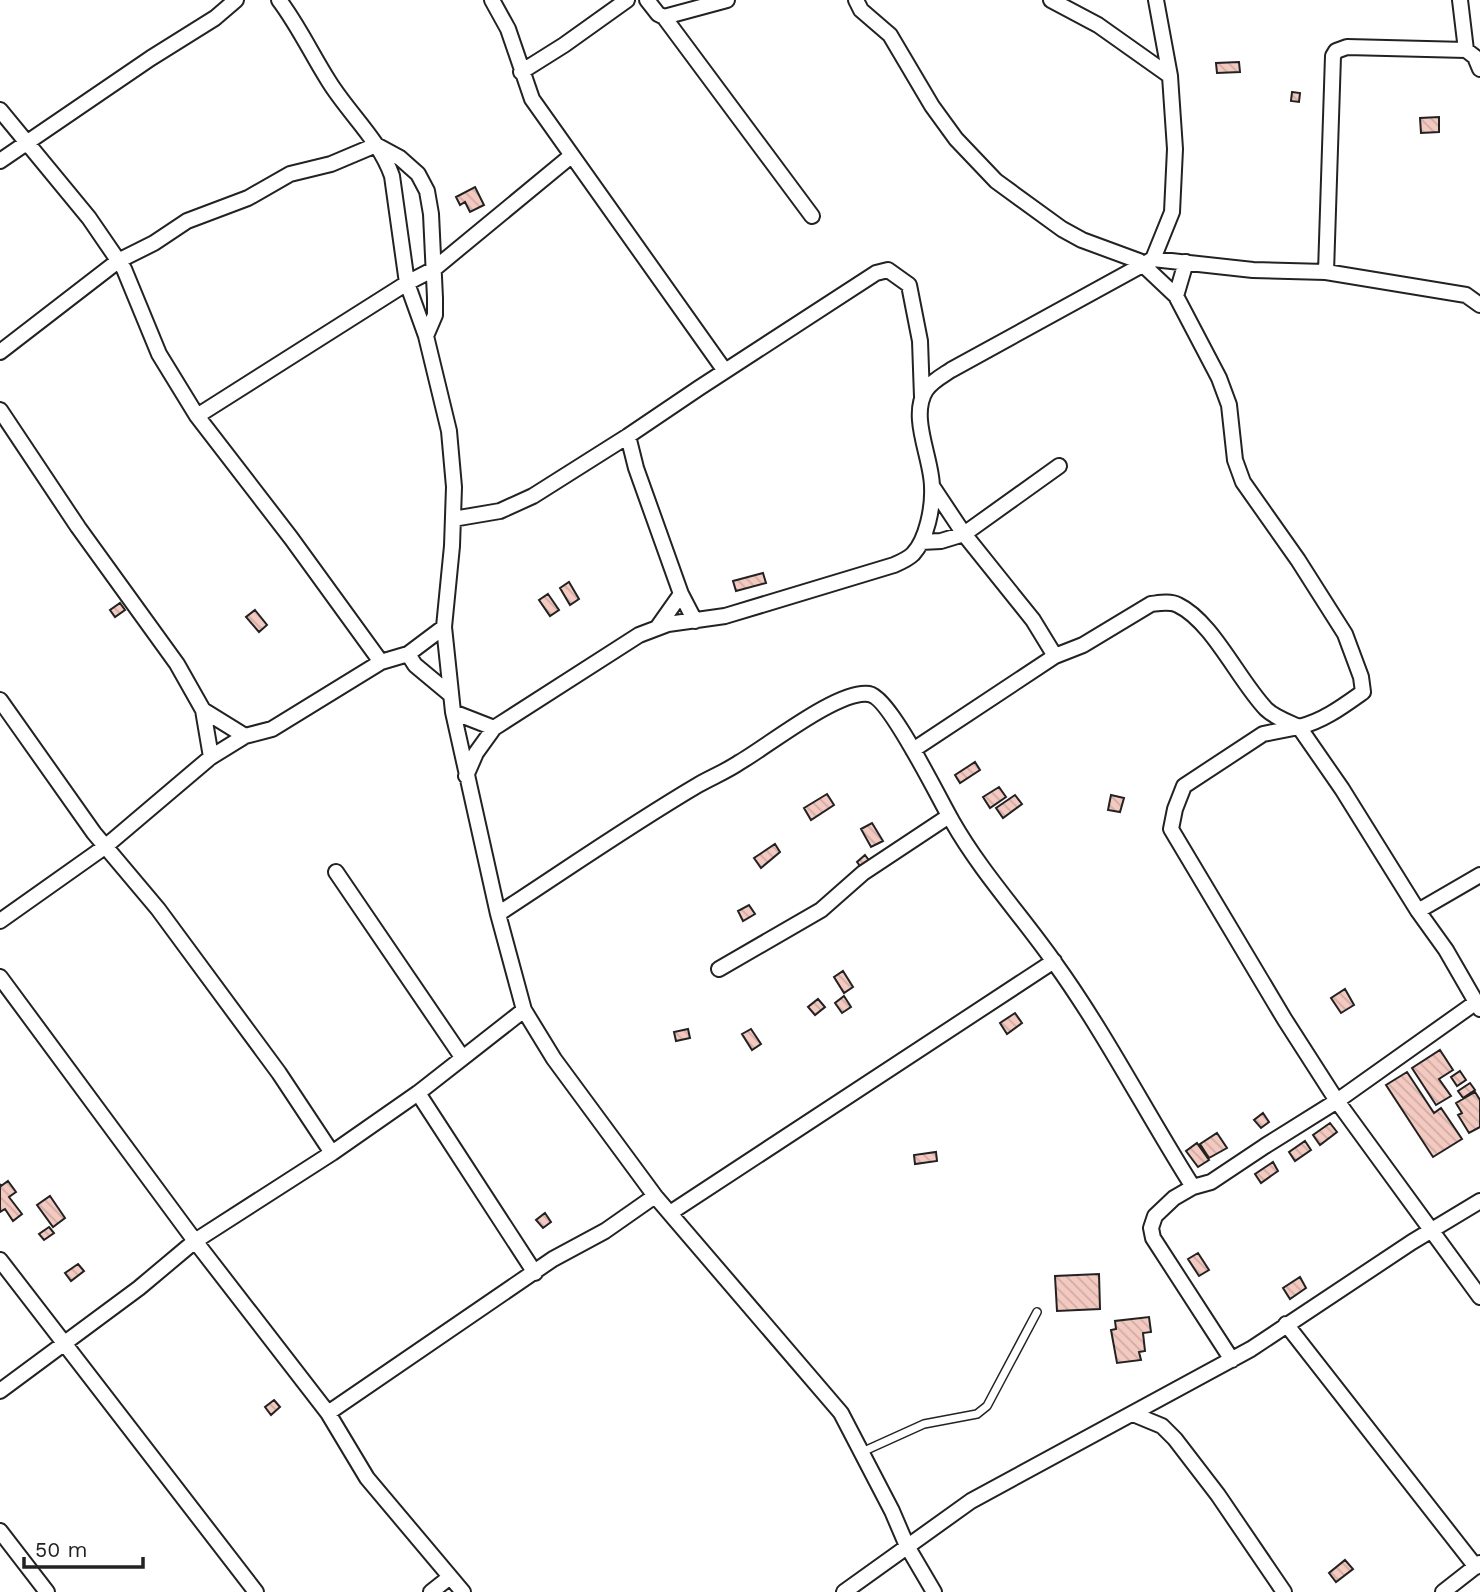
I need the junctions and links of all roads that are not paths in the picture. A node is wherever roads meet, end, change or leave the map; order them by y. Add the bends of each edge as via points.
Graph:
1 (236, 0) edge
2 (279, 0) edge
3 (492, 0) edge
4 (627, 0) edge
5 (647, 0) edge
6 (727, 0) edge
7 (856, 0) edge
8 (1051, 0) edge
9 (1156, 0) edge
10 (1460, 0) edge
11 (664, 17) junction
12 (1466, 50) junction
13 (1480, 69) edge
14 (521, 72) junction
15 (1170, 76) junction
16 (0, 110) edge
17 (26, 143) junction
18 (376, 145) junction
19 (572, 156) junction
20 (0, 161) edge
21 (812, 216) dead end
22 (118, 261) junction
23 (1149, 262) junction
24 (1186, 262) junction
25 (434, 270) junction
26 (1325, 272) junction
27 (407, 282) junction
28 (1176, 296) junction
29 (1480, 305) edge
30 (426, 336) junction
31 (0, 352) edge
32 (725, 371) junction
33 (922, 398) junction
34 (0, 410) edge
35 (197, 416) junction
36 (628, 436) junction
37 (1059, 466) dead end
38 (932, 486) junction
39 (453, 519) junction
40 (964, 534) junction
41 (920, 542) junction
42 (681, 594) junction
43 (695, 621) junction
44 (443, 627) junction
45 (657, 628) junction
46 (408, 654) junction
47 (1055, 656) junction
48 (381, 662) junction
49 (451, 695) junction
50 (0, 700) edge
51 (203, 710) junction
52 (453, 712) junction
53 (1299, 727) junction
54 (494, 729) junction
55 (245, 736) junction
56 (913, 750) junction
57 (211, 757) junction
58 (466, 776) junction
59 (949, 816) junction
60 (106, 846) junction
61 (336, 872) dead end
62 (1480, 875) edge
63 (1418, 911) junction
64 (498, 915) junction
65 (0, 921) edge
66 (1054, 961) junction
67 (719, 969) dead end
68 (0, 977) edge
69 (1478, 1006) edge
70 (524, 1010) junction
71 (462, 1057) junction
72 (418, 1093) junction
73 (1337, 1101) junction
74 (332, 1153) junction
75 (1193, 1187) junction
76 (655, 1196) junction
77 (1480, 1201) edge
78 (670, 1213) junction
79 (1430, 1231) junction
80 (195, 1241) junction
81 (0, 1260) edge
82 (535, 1273) junction
83 (1480, 1297) edge
84 (1037, 1312) dead end
85 (1286, 1324) junction
86 (64, 1343) junction
87 (1232, 1360) junction
88 (0, 1391) edge
89 (1163, 1398) junction
90 (328, 1413) junction
91 (1133, 1414) junction
92 (1162, 1426) junction
93 (862, 1452) junction
94 (0, 1531) edge
95 (907, 1546) junction
96 (1478, 1565) edge
97 (450, 1577) junction
98 (47, 1592) edge
99 (256, 1592) edge
100 (431, 1592) edge
101 (463, 1592) edge
102 (844, 1592) edge
103 (934, 1592) edge
104 (1284, 1592) edge
105 (1443, 1592) edge

1 - 17 street
2 - 18 street via 328,81
3 - 14 street via 508,30
4 - 14 street
5 - 11 street
6 - 11 street
7 - 23 street via 890,35 956,139 996,181 1082,240
8 - 15 street via 1098,25
9 - 15 street
10 - 12 street
11 - 21 street
12 - 13 street
12 - 26 street via 1347,47 1336,51
14 - 19 street via 532,99
15 - 23 street via 1175,149 1172,212
16 - 17 street
17 - 20 street
17 - 22 street via 89,218
18 - 22 street via 331,164 290,174 248,198 187,221
18 - 25 street via 418,174 427,191
18 - 27 street via 392,176
19 - 25 street
19 - 32 street
22 - 31 street
22 - 35 street via 159,354
23 - 24 street
23 - 28 street
23 - 33 street via 951,370
24 - 26 street
24 - 28 street
25 - 27 street
25 - 30 street via 435,315
26 - 29 street via 1466,295
27 - 30 street
27 - 35 street
28 - 53 street via 1219,377 1229,405 1235,460 1243,482 1345,634 1361,677 1363,692 1328,716
30 - 39 street via 449,431
32 - 33 street via 876,273 888,270 909,285 915,307
32 - 36 street
33 - 38 street via 921,430
34 - 51 street via 177,664
35 - 48 street
36 - 39 street via 533,496 500,511
36 - 42 street
37 - 40 street
38 - 40 street
38 - 41 street
39 - 44 street
40 - 41 street
40 - 47 street
41 - 43 street via 912,555 894,565
42 - 43 street
42 - 45 street
43 - 45 street
44 - 46 street
44 - 49 street
45 - 54 street via 639,635
46 - 48 street
46 - 49 street
47 - 53 street via 1083,645 1151,604 1178,605 1202,622 1268,711
47 - 56 street
48 - 55 street via 272,729
49 - 52 street
50 - 60 street
51 - 55 street
51 - 57 street
52 - 54 street
52 - 58 street
53 - 63 street
53 - 73 street via 1263,734 1184,786 1171,829
54 - 58 street
55 - 57 street
56 - 59 street
56 - 64 street via 880,700 871,694 845,697 699,784
57 - 60 street
58 - 64 street
59 - 66 street
59 - 67 street via 863,873 821,909
60 - 65 street
60 - 74 street via 271,1062
61 - 71 street
62 - 63 street
63 - 69 street
64 - 70 street
66 - 75 street via 1105,1037
66 - 78 street
68 - 80 street
69 - 73 street
70 - 71 street
70 - 76 street via 554,1059
71 - 72 street
72 - 74 street
72 - 82 street
73 - 75 street via 1211,1182
73 - 79 street
74 - 80 street
75 - 87 street via 1162,1207 1151,1228 1153,1238
76 - 78 street
76 - 82 street
77 - 79 street
78 - 93 street via 841,1413
79 - 83 street
79 - 85 street
80 - 86 street
80 - 90 street
81 - 86 street
82 - 90 street
84 - 93 lane via 987,1406 977,1413 925,1424
85 - 87 street
85 - 96 street
86 - 88 street
86 - 99 street
87 - 89 street
89 - 91 street
89 - 92 street
90 - 97 street via 367,1478
91 - 92 street
91 - 95 street via 971,1501
92 - 104 street via 1203,1473
93 - 95 street
94 - 98 street
95 - 102 street
95 - 103 street
96 - 105 street
97 - 100 street
97 - 101 street

